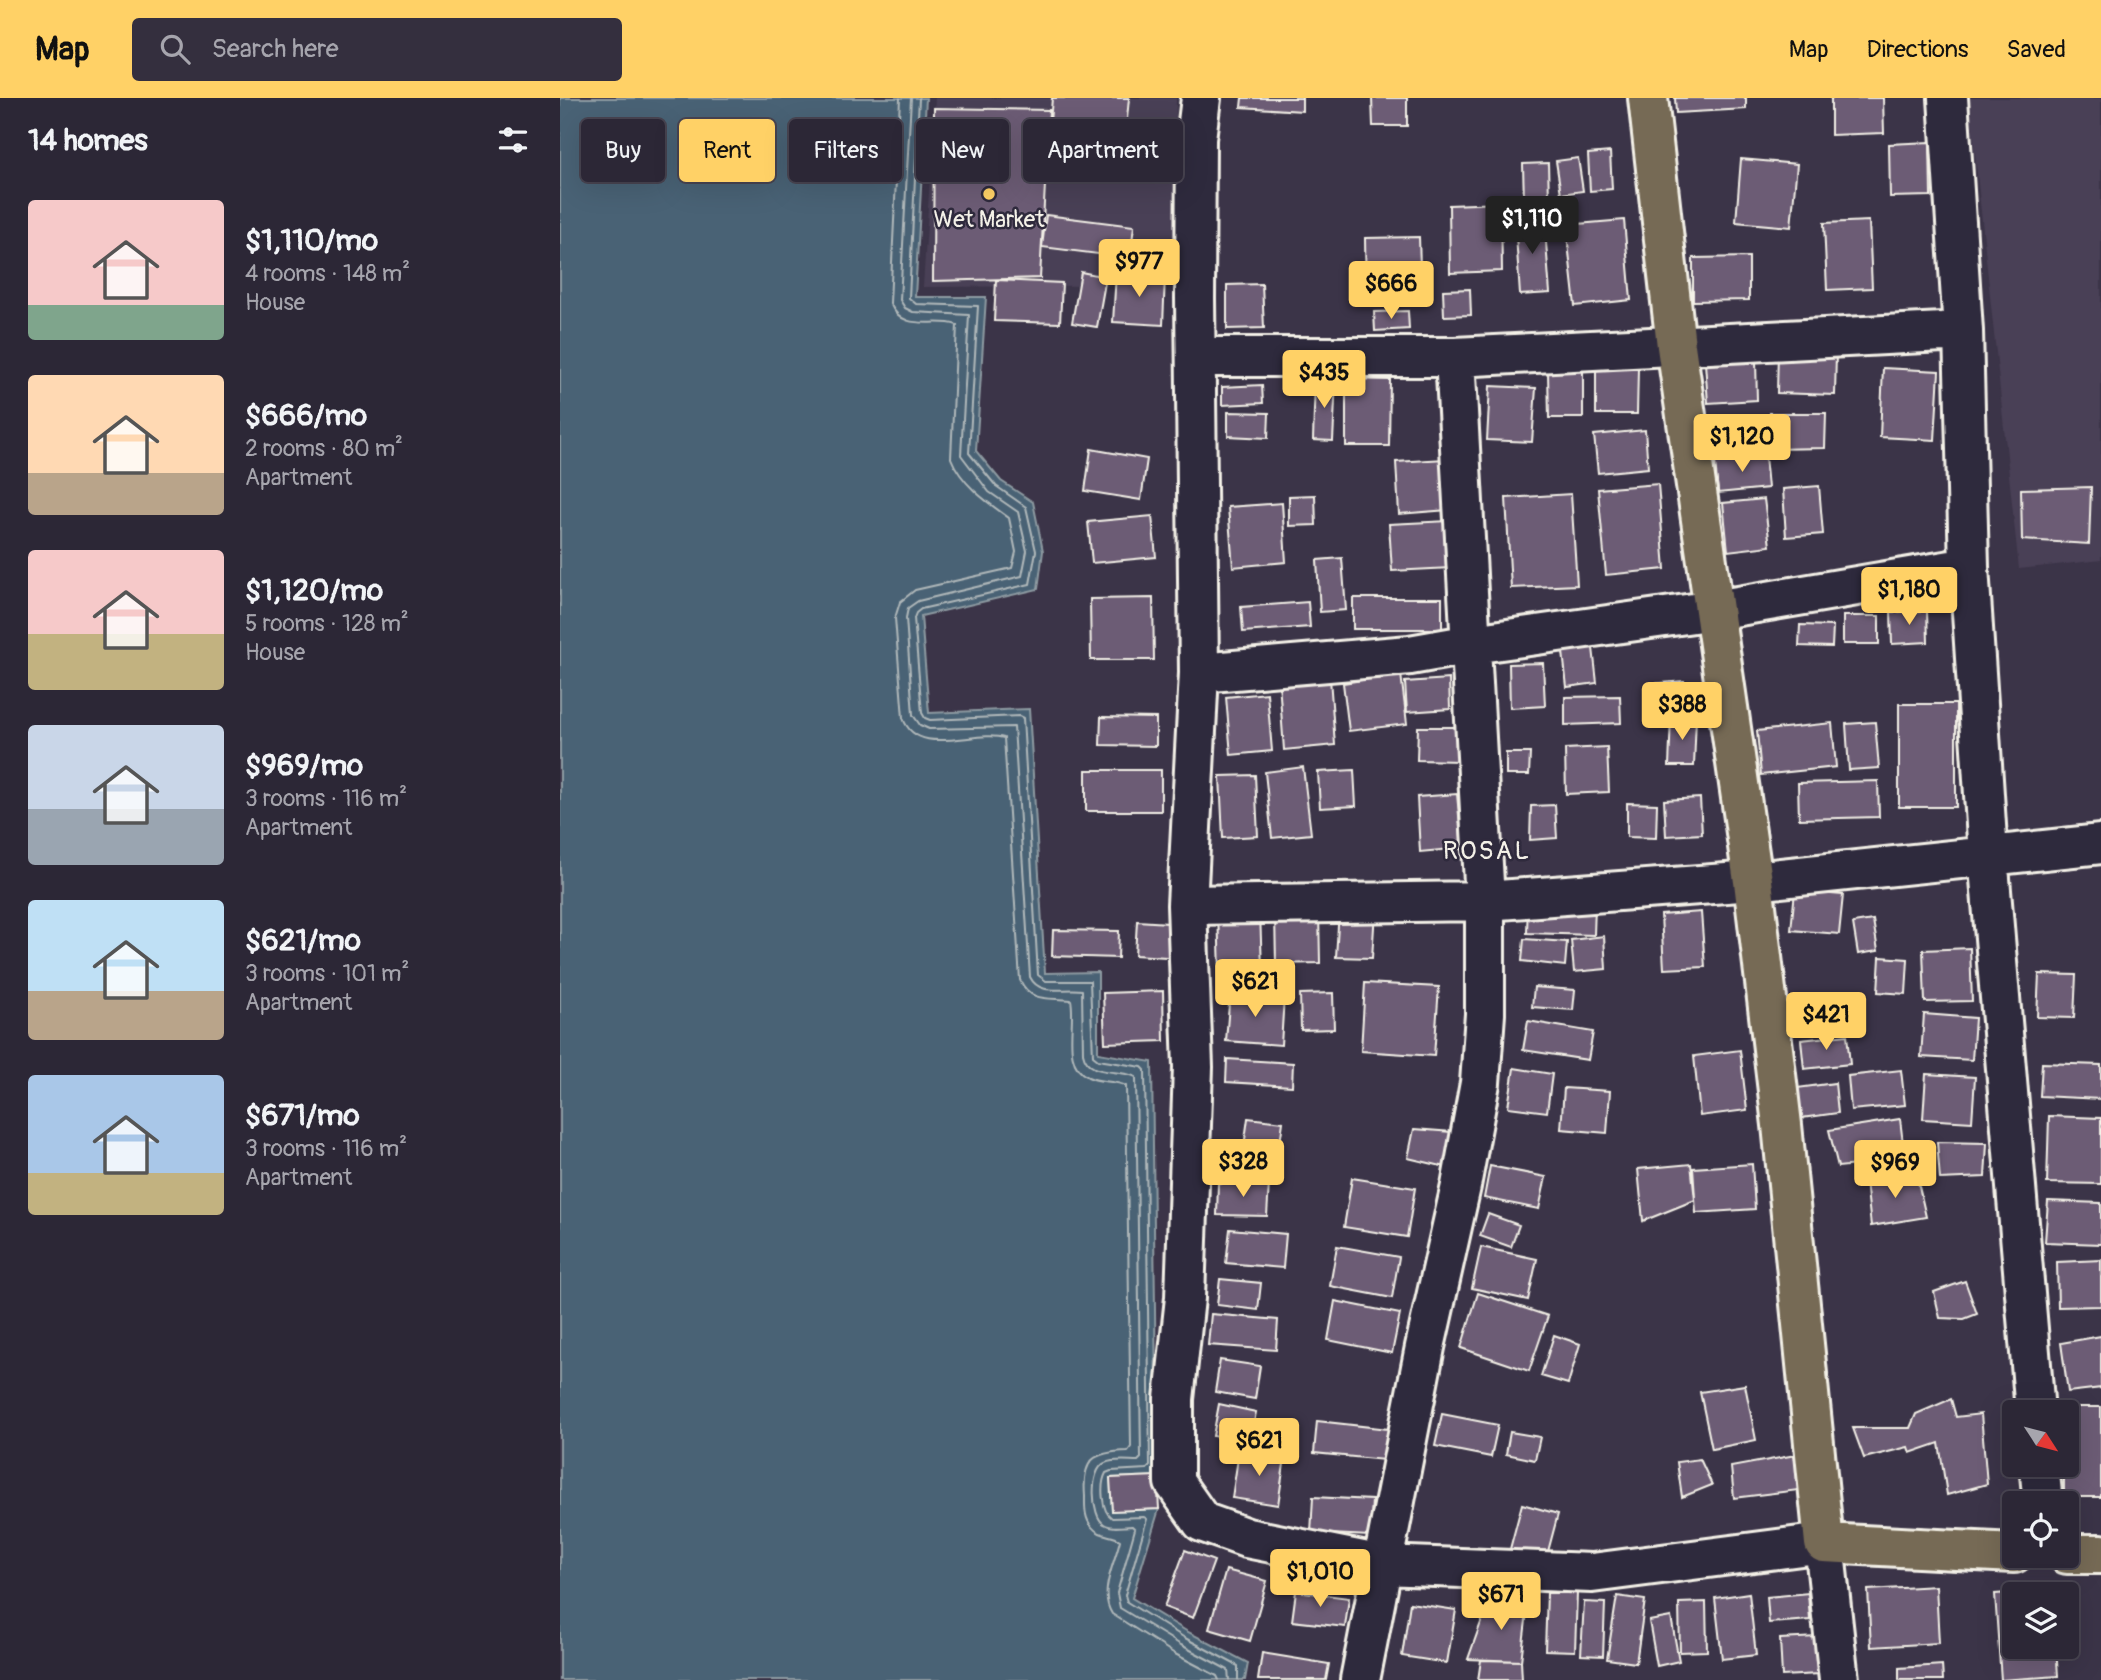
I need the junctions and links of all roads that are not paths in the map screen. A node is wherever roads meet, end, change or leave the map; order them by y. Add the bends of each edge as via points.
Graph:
1 (1201, 98) edge
2 (1648, 98) edge
3 (1948, 98) edge
4 (1963, 331) junction
5 (1676, 346) junction
6 (1196, 357) junction
7 (1455, 357) junction
8 (1969, 567) junction
9 (1715, 610) junction
10 (1472, 644) junction
11 (1199, 673) junction
12 (2101, 844) edge
13 (1988, 855) junction
14 (1753, 881) junction
15 (1485, 901) junction
16 (1187, 905) junction
17 (2034, 1400) edge
18 (1824, 1543) junction
19 (2002, 1552) edge
20 (2101, 1554) edge
21 (2079, 1555) edge
22 (1382, 1565) junction
23 (1360, 1680) edge
24 (1839, 1680) edge

1 - 6 street via 1196,139
2 - 5 main road
3 - 4 street
4 - 5 street
4 - 8 street
5 - 7 street
5 - 9 main road
6 - 7 street
6 - 11 street
7 - 10 street
8 - 9 street
8 - 13 street
9 - 10 street
9 - 14 main road
10 - 11 street via 1410,656
10 - 15 street
11 - 16 street
12 - 13 street
13 - 14 street
13 - 17 street
14 - 15 street
14 - 18 main road
15 - 16 street
15 - 22 street via 1480,1083
16 - 22 street via 1193,1067 1185,1297 1174,1399 1174,1482 1202,1522 1247,1538
18 - 19 main road
18 - 22 street via 1592,1573
18 - 24 street
20 - 21 main road
22 - 23 street

